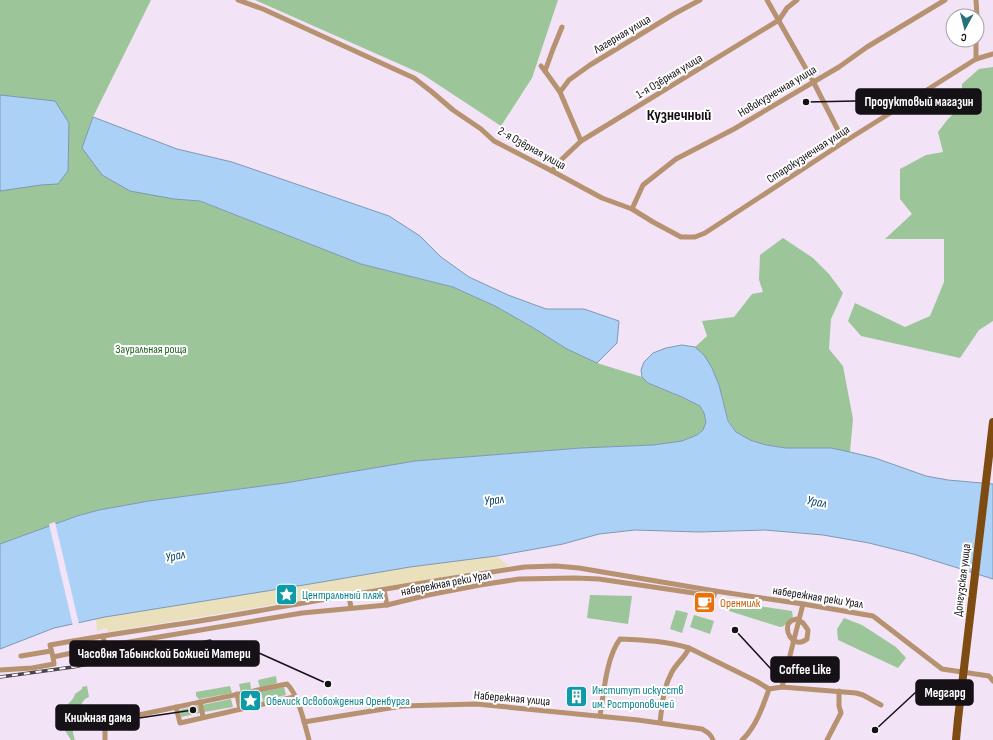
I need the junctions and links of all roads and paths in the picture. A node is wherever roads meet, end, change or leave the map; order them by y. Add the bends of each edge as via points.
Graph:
1 (238, 0) edge
2 (700, 0) edge
3 (767, 0) edge
4 (797, 0) edge
5 (945, 0) edge
6 (779, 20) junction
7 (562, 27) dead end
8 (976, 48) edge
9 (993, 54) edge
10 (976, 60) junction
11 (541, 66) dead end
12 (545, 71) junction
13 (813, 81) junction
14 (560, 92) junction
15 (581, 141) junction
16 (844, 142) junction
17 (552, 171) junction
18 (632, 209) junction
19 (993, 422) edge
20 (518, 568) junction
21 (478, 574) junction
22 (519, 579) junction
23 (440, 580) junction
24 (480, 585) junction
25 (384, 590) junction
26 (715, 590) junction
27 (442, 592) junction
28 (349, 596) junction
29 (803, 604) junction
30 (387, 605) junction
31 (351, 608) junction
32 (269, 609) junction
33 (222, 617) junction
34 (271, 618) junction
35 (799, 620) junction
36 (224, 627) junction
37 (142, 630) junction
38 (103, 636) junction
39 (144, 640) junction
40 (794, 641) junction
41 (105, 646) junction
42 (689, 648) junction
43 (51, 651) junction
44 (21, 656) dead end
45 (52, 657) junction
46 (0, 670) edge
47 (993, 681) edge
48 (782, 687) junction
49 (769, 689) junction
50 (255, 691) junction
51 (840, 692) junction
52 (237, 694) junction
53 (294, 697) junction
54 (200, 702) junction
55 (258, 705) junction
56 (881, 705) dead end
57 (176, 707) junction
58 (240, 709) junction
59 (600, 716) junction
60 (204, 717) junction
61 (304, 722) junction
62 (660, 722) junction
63 (105, 740) edge
64 (309, 740) edge
65 (713, 740) edge
66 (742, 740) edge
67 (827, 740) edge
68 (956, 740) edge

1 - 17 street, 2-я Озёрная улица via 414,78 481,129 494,142
2 - 14 street, Лагерная улица via 590,65 569,80
3 - 6 street
4 - 6 street, 1-я Озёрная улица via 787,8
5 - 13 street, Новокузнечная улица
6 - 13 street
6 - 15 street, 1-я Озёрная улица
7 - 12 street
8 - 10 street
9 - 10 street, Старокузнечная улица
10 - 16 street, Старокузнечная улица
11 - 12 street
12 - 14 street
13 - 16 street
13 - 18 street, Новокузнечная улица via 734,129 676,159 643,185
14 - 15 street
15 - 17 street, 1-я Озёрная улица
16 - 18 street, Старокузнечная улица via 705,233 695,237 681,237
17 - 18 street, 2-я Озёрная улица via 602,198
19 - 68 main road, Донгузская улица, bridge
20 - 21 street, набережная реки Урал
20 - 22 street
20 - 26 street, набережная реки Урал via 579,568
21 - 23 street, набережная реки Урал
21 - 24 street
22 - 24 street, набережная реки Урал
22 - 26 street, набережная реки Урал via 599,579 714,596
23 - 25 street, набережная реки Урал
23 - 27 street
24 - 27 street, набережная реки Урал
25 - 28 street, набережная реки Урал
25 - 30 street
26 - 29 street, набережная реки Урал
27 - 30 street, набережная реки Урал
28 - 31 street
28 - 32 street, набережная реки Урал
29 - 35 street
29 - 47 street, набережная реки Урал via 873,616 942,670 989,676
30 - 31 street, набережная реки Урал
31 - 34 street, набережная реки Урал
32 - 33 street, набережная реки Урал
32 - 34 street
33 - 36 street
33 - 37 street, набережная реки Урал
34 - 36 street, набережная реки Урал
35 - 40 street
35 - 40 street via 788,624 787,632
35 - 40 street via 808,630 807,639
36 - 39 street, набережная реки Урал
37 - 38 street, набережная реки Урал
37 - 39 street
38 - 41 street
38 - 43 street, набережная реки Урал via 50,646
39 - 41 street, набережная реки Урал
40 - 48 street
41 - 45 street, набережная реки Урал
42 - 49 street
42 - 59 street via 669,643 620,639 606,678
42 - 62 street via 671,673 663,694
43 - 44 street, набережная реки Урал
43 - 45 street
45 - 46 street, набережная реки Урал via 54,664
48 - 49 street
48 - 51 street
49 - 66 street via 756,719
50 - 52 street
50 - 53 street via 286,684 291,688
50 - 55 street
51 - 56 street via 863,695
51 - 67 street via 838,706 841,713
52 - 54 street
52 - 58 street
53 - 55 street
53 - 61 street
54 - 57 street
54 - 60 street
55 - 58 street
57 - 60 street via 180,723
57 - 63 street via 105,722
58 - 60 street
59 - 61 street, Набережная улица via 476,704 402,706
59 - 62 street, Набережная улица
61 - 64 street
62 - 65 street, Набережная улица via 702,729 708,732

